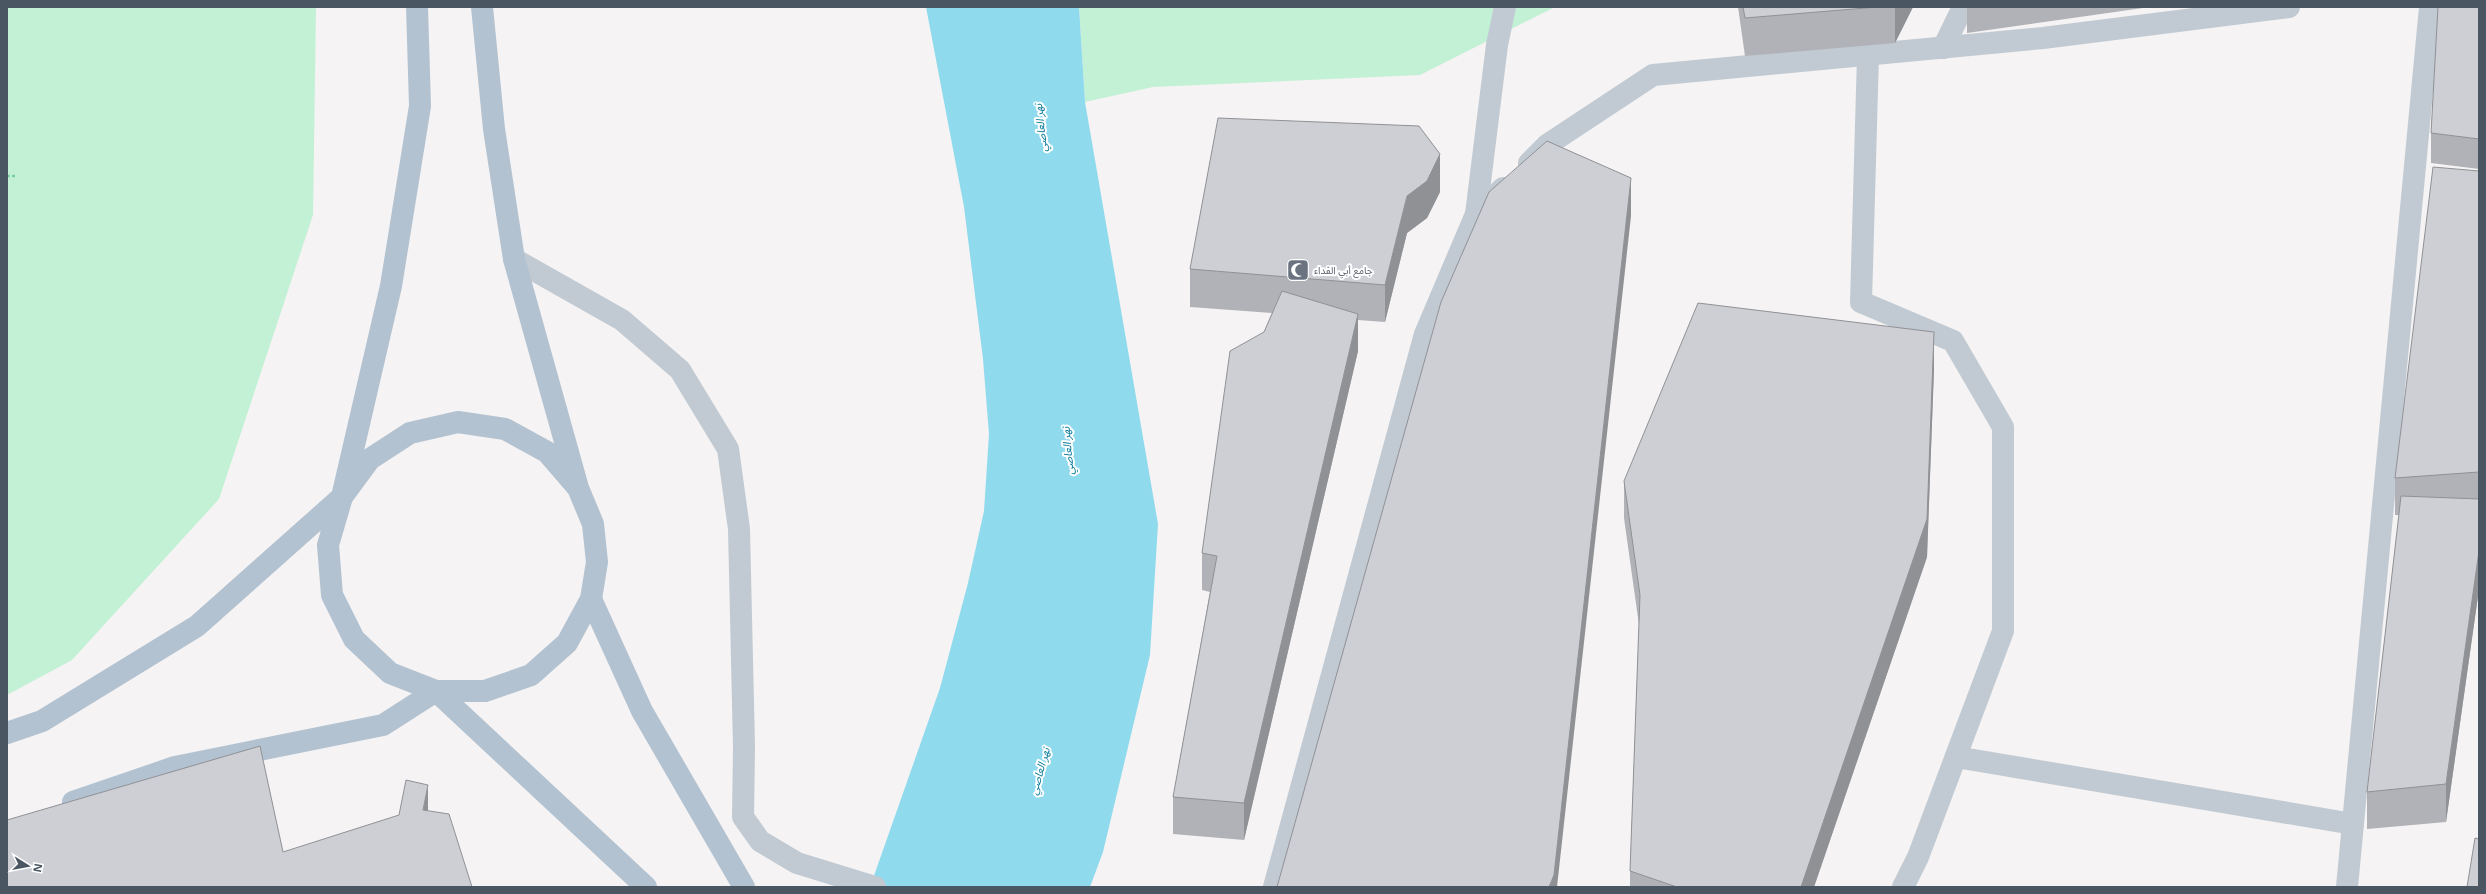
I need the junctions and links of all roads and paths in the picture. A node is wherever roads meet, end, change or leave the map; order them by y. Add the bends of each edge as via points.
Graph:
1 (417, 7) edge
2 (482, 7) edge
3 (1505, 7) edge
4 (1963, 7) edge
5 (2289, 7) edge
6 (2430, 7) edge
7 (1943, 48) junction
8 (1868, 55) junction
9 (7, 176) edge
10 (16, 176) dead end
11 (1476, 214) junction
12 (514, 259) junction
13 (578, 488) junction
14 (342, 497) junction
15 (591, 599) junction
16 (436, 691) junction
17 (7, 733) edge
18 (1956, 757) junction
19 (57, 808) edge
20 (2353, 824) junction
21 (646, 887) edge
22 (744, 887) edge
23 (875, 887) edge
24 (1274, 887) edge
25 (1903, 887) edge
26 (2347, 887) edge

1 - 14 main road via 420,106 391,286
2 - 12 main road via 494,129
3 - 11 street via 1497,45
4 - 7 street
5 - 7 street
6 - 20 street
7 - 8 street
8 - 11 street via 1653,75 1547,145
8 - 18 street via 1861,302 1953,341 2003,427 2003,631
9 - 10 path
11 - 24 street via 1425,334
12 - 13 main road
12 - 23 street via 622,320 680,370 728,449 739,529 743,817 760,841 797,863
13 - 14 main road via 547,452 505,429 458,422 410,433 370,459
13 - 15 main road via 593,524 598,562
14 - 16 main road via 328,545 332,595 354,639 390,673
14 - 17 main road via 197,626 42,721
15 - 16 main road via 567,642 531,675 485,691
15 - 22 main road via 642,710
16 - 19 main road via 383,725 175,767
16 - 21 main road
18 - 20 street
18 - 25 street via 1918,857
20 - 26 street

